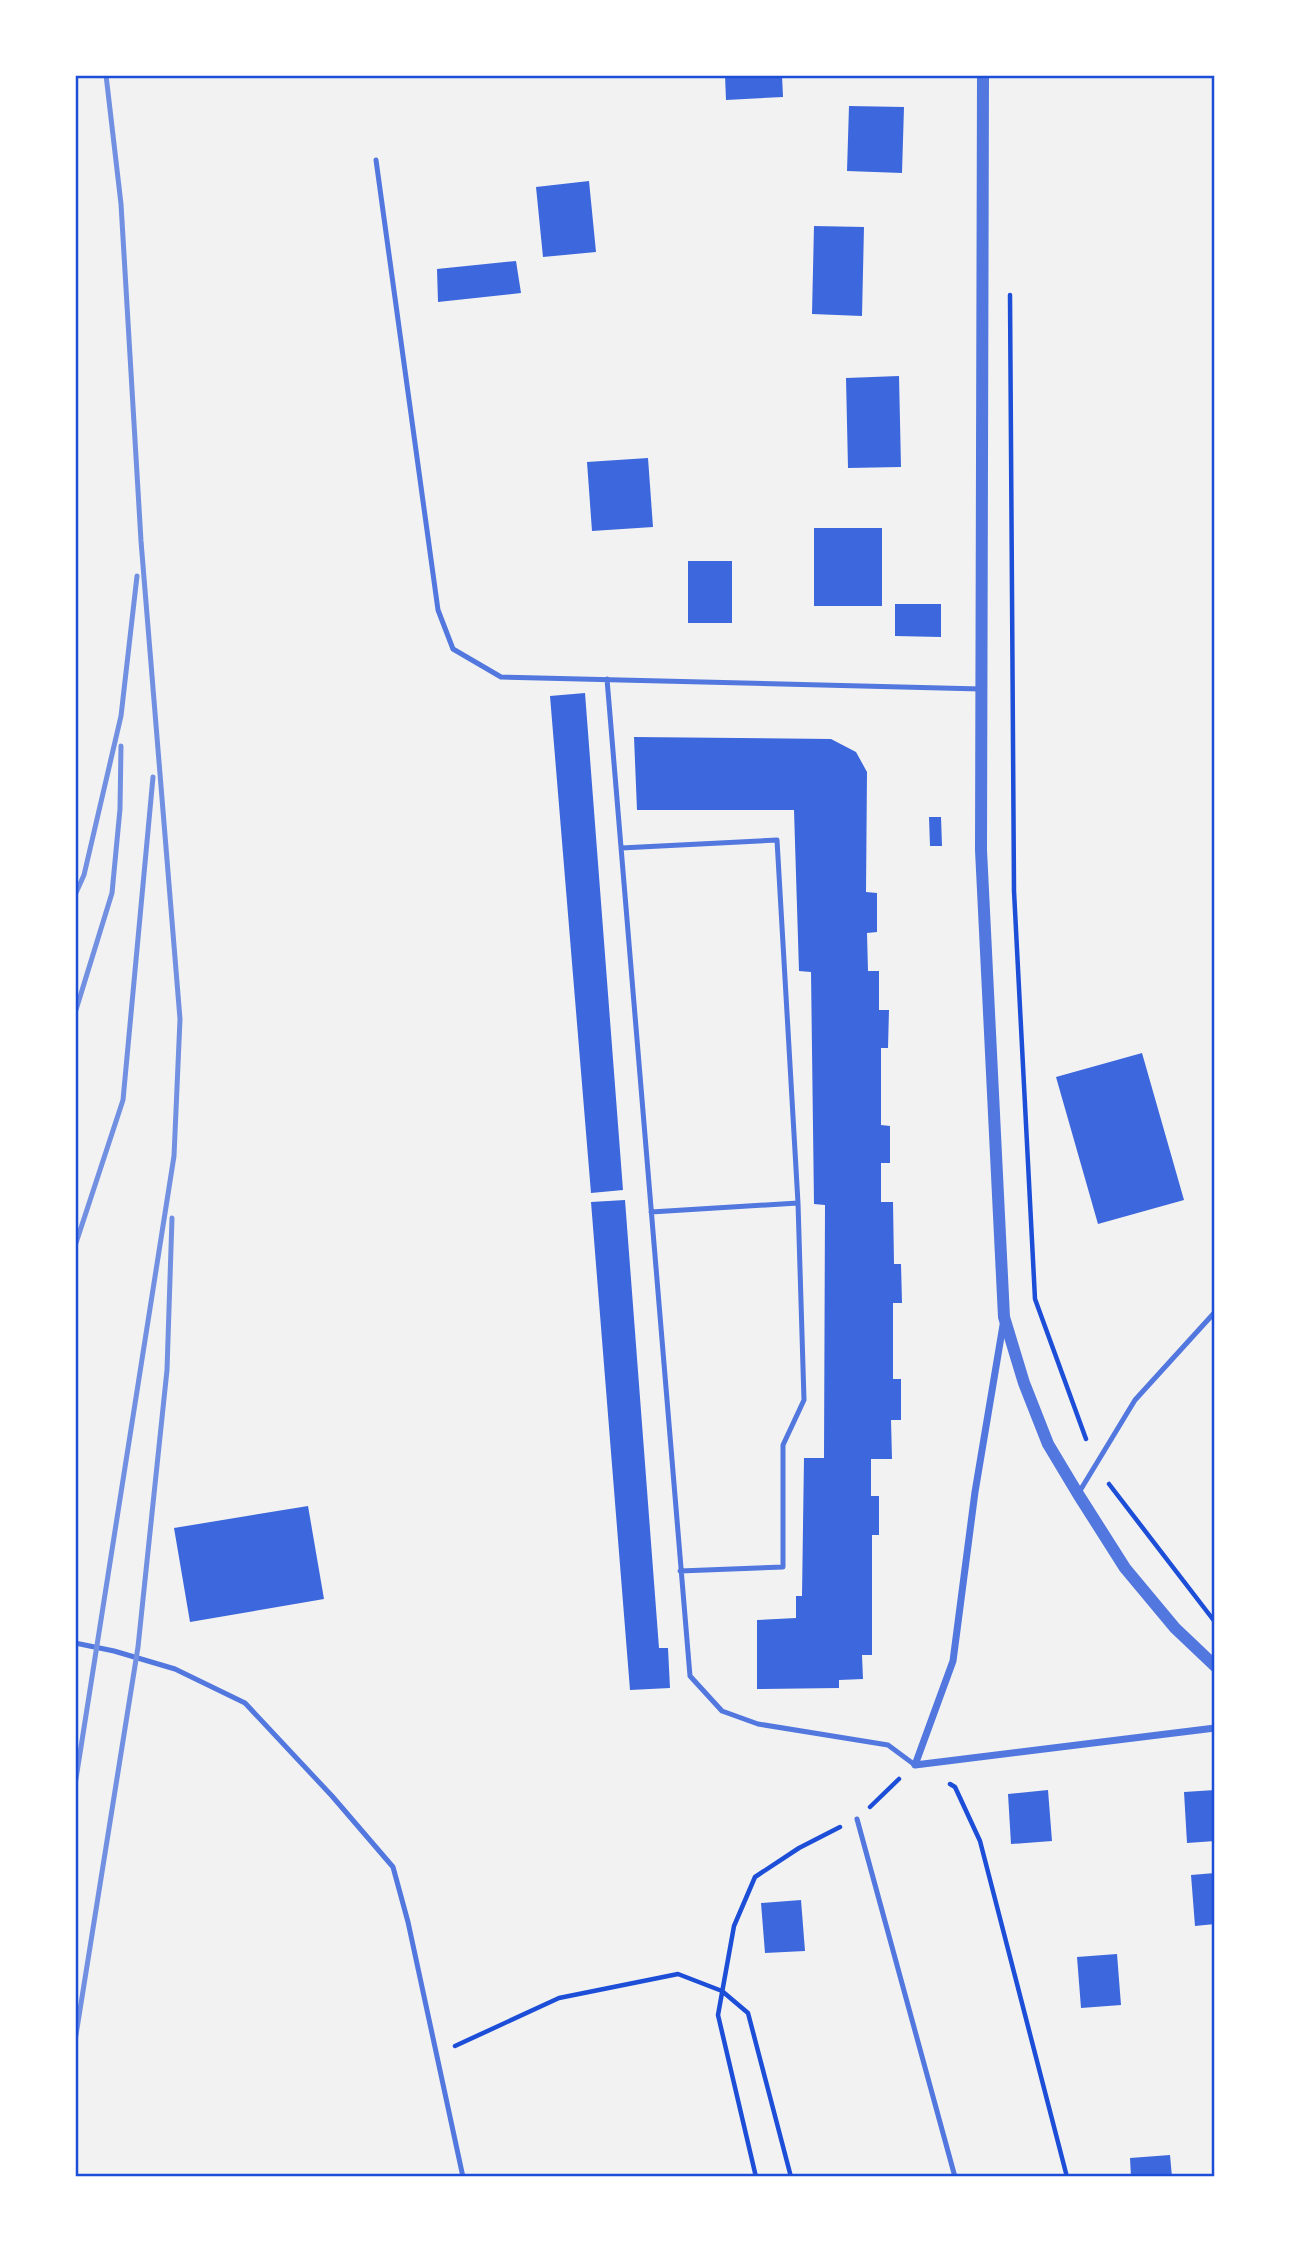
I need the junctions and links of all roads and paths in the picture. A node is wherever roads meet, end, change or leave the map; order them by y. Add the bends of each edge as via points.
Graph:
1 (983, 75) edge
2 (376, 160) dead end
3 (1010, 282) dead end
4 (607, 679) junction
5 (981, 689) junction
6 (621, 848) junction
7 (798, 1203) junction
8 (651, 1212) junction
9 (1215, 1312) edge
10 (1004, 1317) junction
11 (1095, 1465) junction
12 (1078, 1494) junction
13 (680, 1571) junction
14 (1215, 1622) edge
15 (75, 1643) edge
16 (1215, 1666) edge
17 (1215, 1728) edge
18 (915, 1765) junction
19 (857, 1819) junction
20 (722, 1991) junction
21 (437, 2054) junction
22 (463, 2177) edge
23 (756, 2177) edge
24 (791, 2177) edge
25 (955, 2177) edge
26 (1067, 2177) edge

1 - 5 street
2 - 4 lane via 438,610 453,649 501,677
3 - 11 path via 1014,891 1035,1299
4 - 5 lane
4 - 6 lane
5 - 10 street via 981,850
6 - 7 lane via 777,840
6 - 8 lane
7 - 8 lane
7 - 13 lane via 804,1400 783,1445 783,1567
8 - 13 lane
9 - 11 lane via 1135,1400
10 - 12 street via 1048,1444
10 - 18 street via 953,1661
11 - 12 lane
11 - 14 path
12 - 16 street via 1125,1568 1175,1629
13 - 18 lane via 690,1676 722,1711 758,1724 888,1745
15 - 21 lane via 175,1669 245,1703 332,1796 394,1867
17 - 18 street
18 - 19 path
18 - 26 path via 955,1787 980,1842
19 - 20 path via 755,1877 734,1926
19 - 25 lane
20 - 21 path via 678,1974 559,1998
20 - 23 path via 718,2015
20 - 24 path via 748,2013
21 - 22 lane

